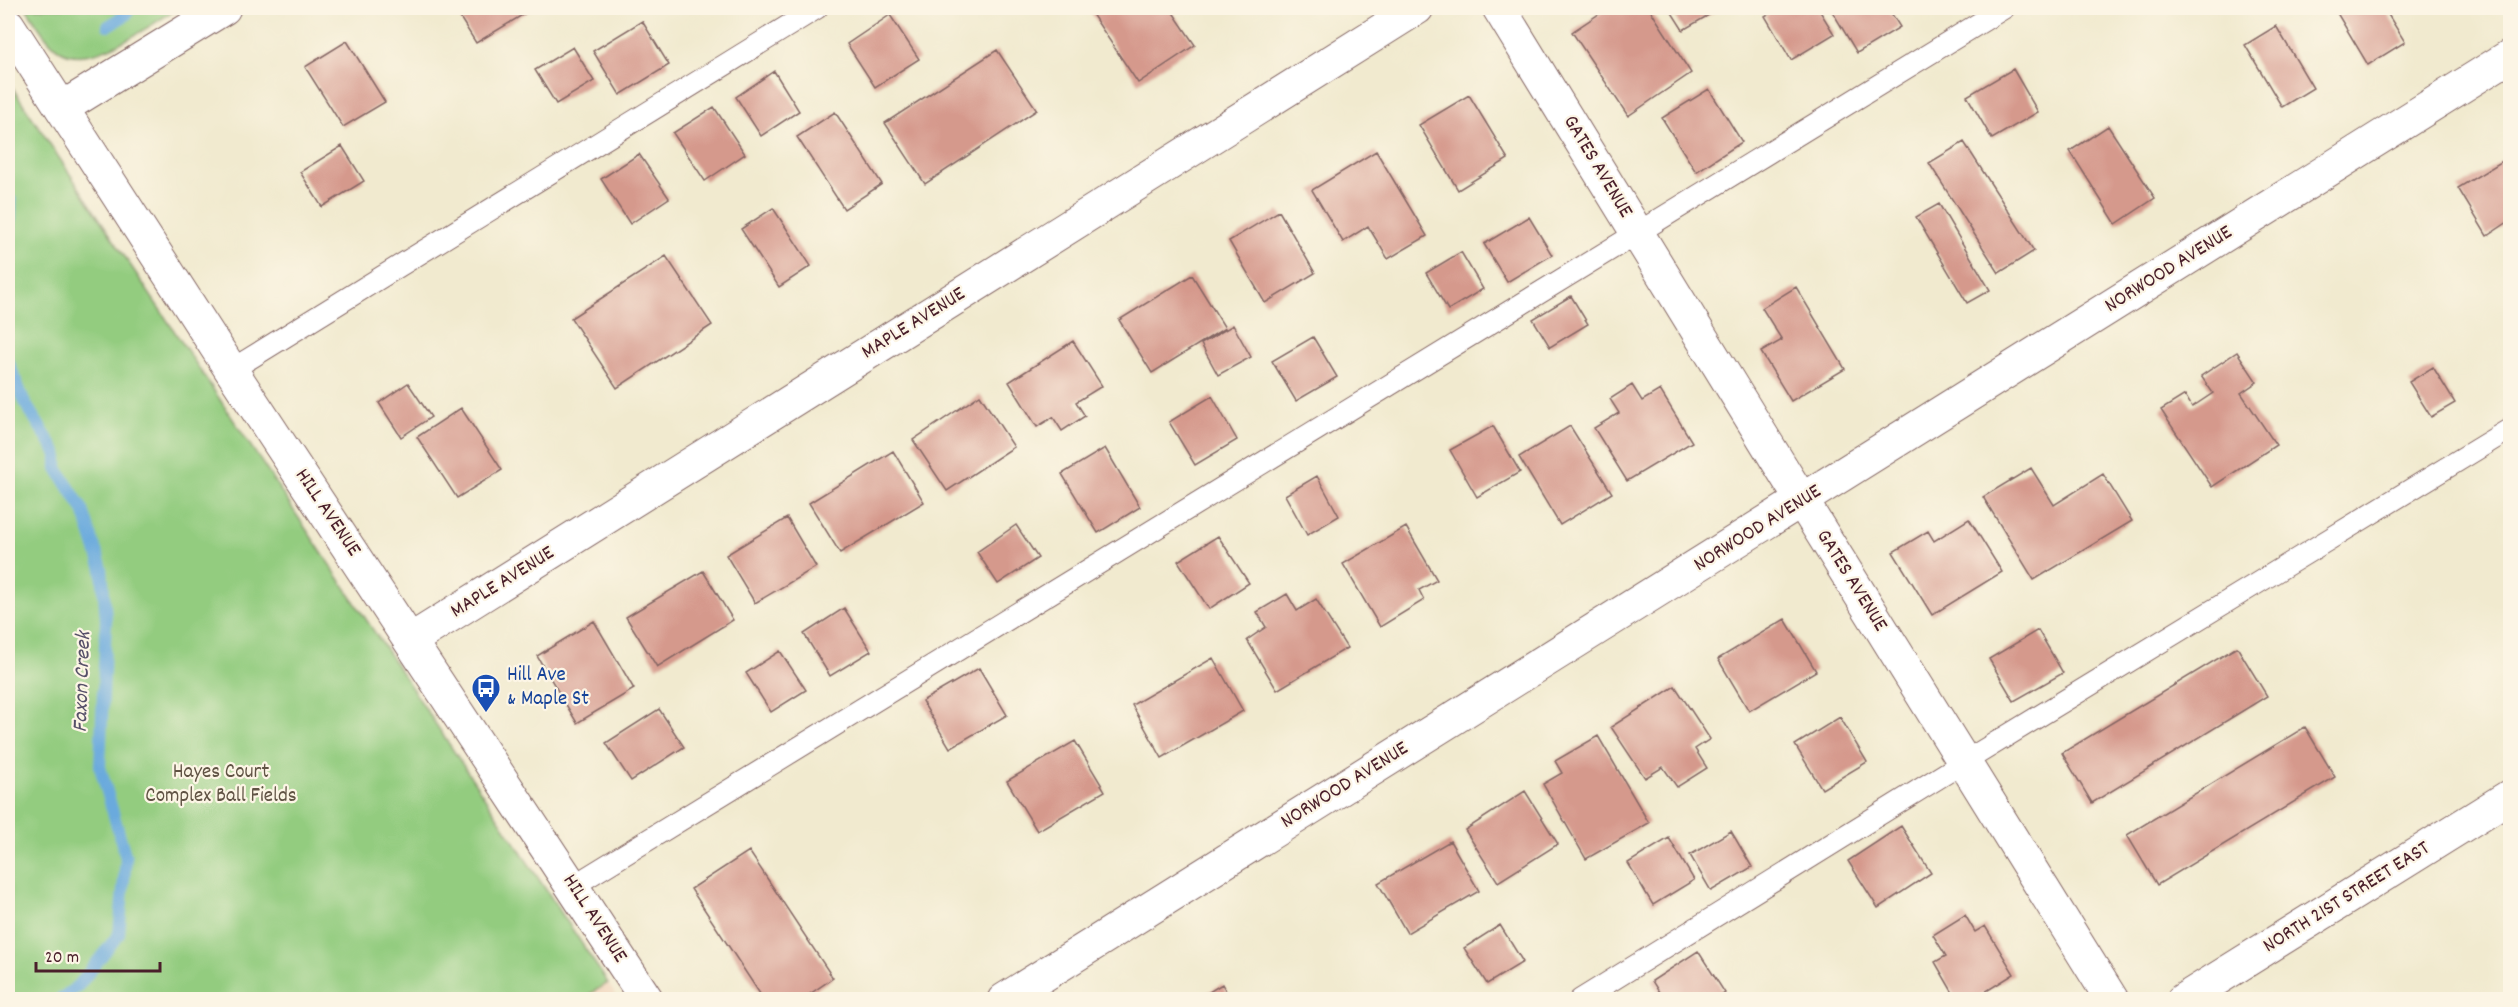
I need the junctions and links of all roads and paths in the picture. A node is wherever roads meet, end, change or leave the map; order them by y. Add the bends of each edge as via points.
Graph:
1 (224, 8) edge
2 (817, 8) edge
3 (1417, 8) edge
4 (1499, 8) edge
5 (2004, 8) edge
6 (8, 25) edge
7 (2511, 56) edge
8 (62, 108) junction
9 (1638, 234) junction
10 (231, 370) junction
11 (2511, 429) edge
12 (1802, 501) junction
13 (411, 640) junction
14 (1964, 762) junction
15 (2511, 796) edge
16 (573, 886) junction
17 (647, 999) edge
18 (1004, 999) edge
19 (1580, 999) edge
20 (2112, 999) edge
21 (2183, 999) edge

1 - 8 street
2 - 10 lane
3 - 13 street, MAPLE AVENUE
4 - 9 street, GATES AVENUE
5 - 9 lane
6 - 8 street, HILL AVENUE
7 - 12 street, NORWOOD AVENUE
8 - 10 street, HILL AVENUE
9 - 12 street, GATES AVENUE
9 - 16 lane
10 - 13 street, HILL AVENUE
11 - 14 lane
12 - 14 street, GATES AVENUE
12 - 18 street, NORWOOD AVENUE
13 - 16 street, HILL AVENUE
14 - 19 lane
14 - 20 street, GATES AVENUE
15 - 21 street, NORTH 21ST STREET EAST
16 - 17 street, HILL AVENUE

